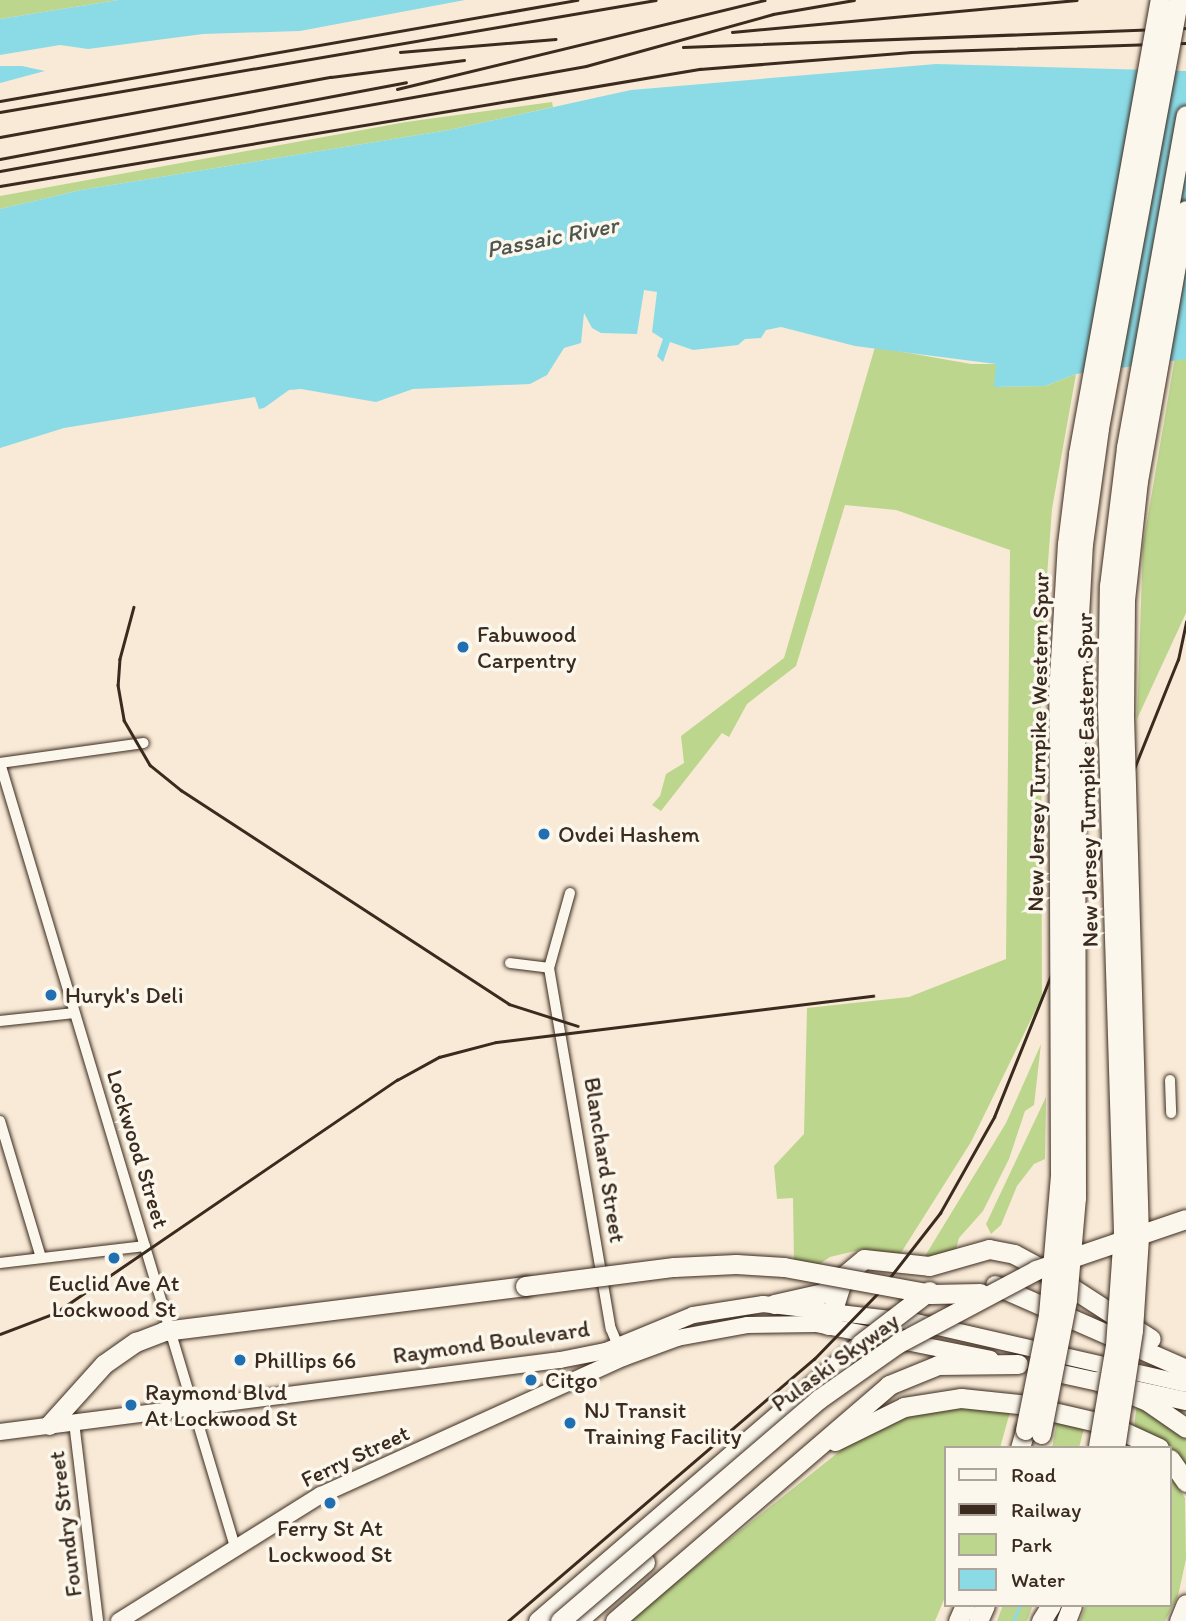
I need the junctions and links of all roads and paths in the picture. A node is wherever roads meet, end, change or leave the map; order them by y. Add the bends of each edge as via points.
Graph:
1 (1160, 0) edge
2 (1178, 0) edge
3 (1186, 115) edge
4 (1186, 210) edge
5 (144, 743) dead end
6 (0, 763) edge
7 (570, 893) dead end
8 (510, 963) dead end
9 (550, 968) junction
10 (75, 1013) junction
11 (0, 1021) edge
12 (1170, 1080) dead end
13 (1171, 1113) dead end
14 (0, 1121) edge
15 (1186, 1219) edge
16 (1186, 1232) edge
17 (145, 1246) junction
18 (41, 1258) junction
19 (0, 1263) edge
20 (849, 1268) junction
21 (993, 1288) junction
22 (775, 1304) junction
23 (830, 1317) junction
24 (170, 1330) junction
25 (1151, 1339) junction
26 (620, 1351) junction
27 (1185, 1359) edge
28 (1018, 1364) junction
29 (1098, 1381) junction
30 (1186, 1384) edge
31 (1186, 1401) edge
32 (193, 1407) junction
33 (74, 1422) junction
34 (49, 1425) junction
35 (1186, 1427) edge
36 (0, 1432) edge
37 (1031, 1440) edge
38 (1104, 1446) edge
39 (1104, 1446) edge
40 (1155, 1446) edge
41 (1172, 1461) edge
42 (1186, 1482) edge
43 (716, 1535) junction
44 (235, 1547) junction
45 (645, 1562) junction
46 (97, 1621) edge
47 (119, 1621) edge
48 (538, 1621) edge
49 (560, 1621) edge
50 (577, 1621) edge
51 (582, 1621) edge
52 (615, 1621) edge

1 - 37 highway, New Jersey Turnpike Western Spur, bridge via 1080,441 1067,544 1058,694 1060,1176
2 - 37 highway, New Jersey Turnpike Western Spur, bridge via 1099,428 1083,544 1075,690 1076,1198 1067,1300
3 - 38 highway, New Jersey Turnpike Eastern Spur, bridge via 1128,436 1109,586 1107,707 1123,1220
4 - 39 highway, New Jersey Turnpike Eastern Spur, bridge via 1138,481 1125,600 1124,716 1140,1222 1133,1330
5 - 6 street
6 - 10 street, Lockwood Street
7 - 9 street, Blanchard Street
8 - 9 street
9 - 26 street, Blanchard Street
10 - 11 street
10 - 17 street, Lockwood Street
12 - 13 street
14 - 18 street
15 - 21 highway, Pulaski Skyway, bridge via 1098,1246
16 - 45 highway, Pulaski Skyway, bridge via 1065,1272 939,1332 859,1384 777,1448
17 - 18 street
17 - 24 street, Lockwood Street
18 - 19 street
20 - 22 highway via 823,1293
20 - 23 highway
20 - 25 highway via 868,1258 929,1266 974,1250 1001,1250 1049,1273
21 - 24 highway, bridge via 931,1294 784,1267 674,1267
21 - 25 highway
21 - 27 highway
21 - 48 highway, bridge via 962,1283 926,1292
21 - 49 highway, Pulaski Skyway, bridge via 845,1380
22 - 23 main road, Raymond Boulevard
22 - 26 main road, Raymond Boulevard via 693,1315
23 - 26 main road, Raymond Boulevard via 720,1328
23 - 28 main road, Raymond Boulevard
23 - 30 main road, Raymond Boulevard via 936,1326
24 - 32 street, Lockwood Street
24 - 34 highway via 114,1356
25 - 27 highway
26 - 32 main road, Raymond Boulevard
26 - 44 main road, Ferry Street via 321,1495
28 - 29 highway, Raymond Boulevard
28 - 43 highway via 947,1364 897,1380
29 - 31 highway, Raymond Boulevard
29 - 35 highway via 1147,1402
32 - 33 main road, Raymond Boulevard
32 - 44 street, Lockwood Street
33 - 34 main road, Raymond Boulevard
33 - 46 street, Foundry Street
34 - 36 main road, Raymond Boulevard
40 - 43 highway via 1118,1427 1019,1404 961,1398 927,1401 878,1417 833,1443
41 - 42 highway
43 - 52 highway
44 - 47 main road, Ferry Street
45 - 50 highway
45 - 51 highway

